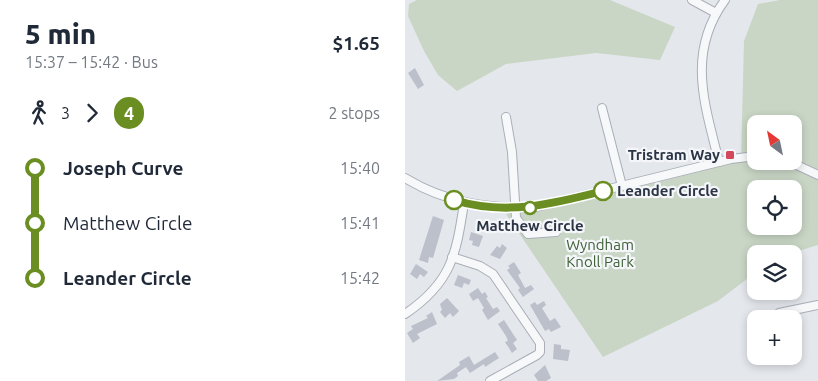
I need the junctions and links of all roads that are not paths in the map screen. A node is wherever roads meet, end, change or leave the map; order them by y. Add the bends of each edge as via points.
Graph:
1 (692, 0) edge
2 (725, 0) edge
3 (716, 14) junction
4 (602, 108) dead end
5 (506, 117) dead end
6 (747, 157) edge
7 (719, 162) junction
8 (803, 168) edge
9 (818, 176) edge
10 (405, 178) edge
11 (622, 186) junction
12 (465, 203) junction
13 (515, 208) junction
14 (556, 232) dead end
15 (452, 257) junction
16 (818, 306) edge
17 (796, 310) edge
18 (405, 314) edge
19 (490, 381) edge

1 - 3 street
2 - 3 street
3 - 7 street via 707,36 701,70 705,106
4 - 11 street
5 - 13 street via 514,168
6 - 7 street
7 - 11 street
8 - 9 street
10 - 12 street via 430,192
11 - 13 street via 543,206
12 - 13 street
12 - 15 street
13 - 14 street via 517,221 528,234
15 - 18 street via 437,288
15 - 19 street via 493,274 540,343 537,355
16 - 17 street

